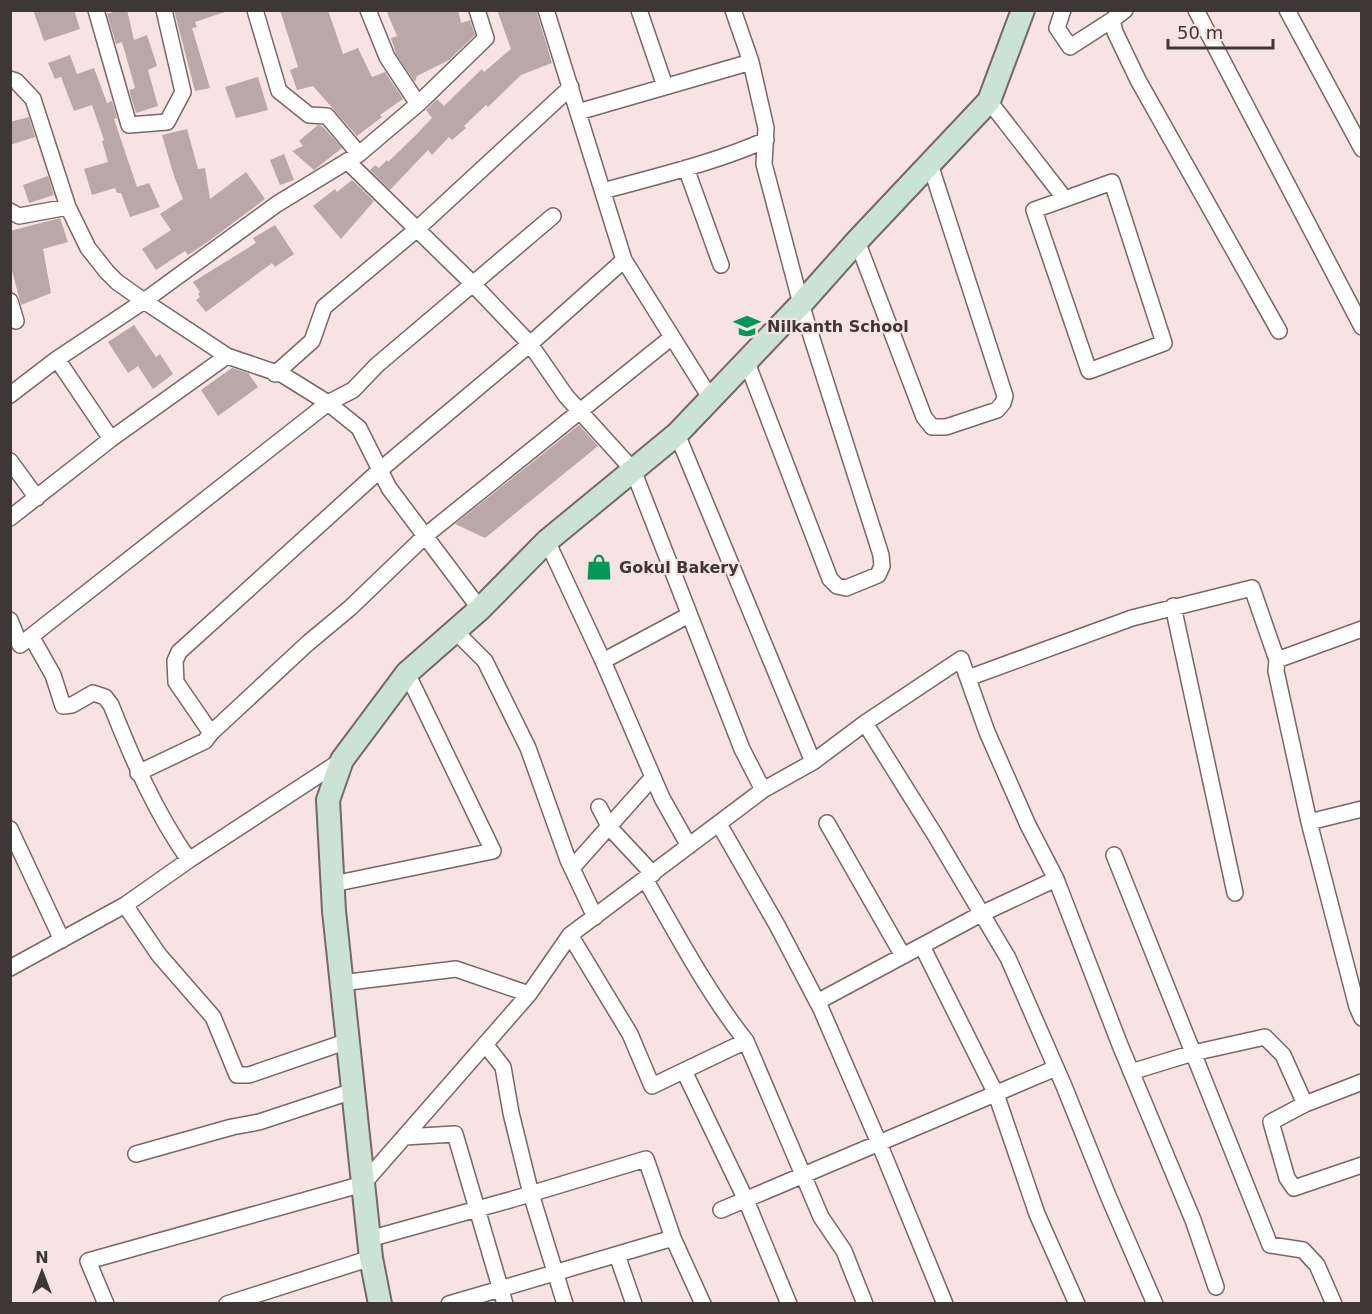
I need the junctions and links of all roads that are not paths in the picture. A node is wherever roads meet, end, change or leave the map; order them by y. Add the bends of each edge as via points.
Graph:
1 (96, 10) edge
2 (164, 10) edge
3 (255, 10) edge
4 (368, 10) edge
5 (477, 10) edge
6 (546, 10) edge
7 (639, 10) edge
8 (733, 10) edge
9 (1023, 10) edge
10 (1063, 10) edge
11 (1125, 10) edge
12 (1196, 10) edge
13 (1287, 10) edge
14 (1112, 20) junction
15 (751, 62) junction
16 (10, 79) edge
17 (665, 86) junction
18 (571, 87) junction
19 (990, 101) junction
20 (418, 104) junction
21 (578, 112) junction
22 (766, 140) junction
23 (1362, 149) edge
24 (353, 157) junction
25 (930, 164) junction
26 (686, 168) junction
27 (603, 191) junction
28 (1065, 200) junction
29 (68, 207) junction
30 (10, 211) edge
31 (553, 216) dead end
32 (416, 230) junction
33 (857, 241) junction
34 (624, 260) junction
35 (721, 265) dead end
36 (472, 283) junction
37 (10, 301) edge
38 (144, 302) junction
39 (801, 304) junction
40 (16, 321) dead end
41 (1362, 327) edge
42 (1279, 331) dead end
43 (672, 337) junction
44 (531, 344) junction
45 (227, 356) junction
46 (57, 359) junction
47 (746, 360) junction
48 (275, 374) junction
49 (10, 395) edge
50 (711, 399) junction
51 (328, 403) junction
52 (580, 412) junction
53 (677, 434) junction
54 (111, 439) junction
55 (10, 461) edge
56 (380, 470) junction
57 (633, 470) junction
58 (37, 498) junction
59 (10, 518) edge
60 (425, 536) junction
61 (547, 541) junction
62 (1173, 606) junction
63 (480, 609) junction
64 (689, 615) junction
65 (10, 620) edge
66 (1362, 628) edge
67 (455, 631) junction
68 (20, 644) edge
69 (1277, 660) junction
70 (603, 661) junction
71 (407, 673) junction
72 (968, 678) junction
73 (865, 723) junction
74 (211, 733) junction
75 (342, 760) junction
76 (813, 762) junction
77 (138, 773) junction
78 (653, 777) junction
79 (763, 790) junction
80 (599, 807) dead end
81 (1362, 809) edge
82 (1309, 822) junction
83 (827, 823) dead end
84 (719, 824) junction
85 (609, 828) junction
86 (10, 829) edge
87 (689, 846) junction
88 (1114, 855) dead end
89 (189, 860) junction
90 (572, 868) junction
91 (649, 876) junction
92 (1056, 879) junction
93 (333, 884) junction
94 (1235, 893) dead end
95 (125, 905) junction
96 (981, 914) junction
97 (595, 917) junction
98 (570, 935) junction
99 (62, 940) junction
100 (922, 946) junction
101 (903, 956) junction
102 (10, 968) edge
103 (341, 983) junction
104 (529, 993) junction
105 (817, 1002) junction
106 (1362, 1018) edge
107 (348, 1041) junction
108 (746, 1041) junction
109 (485, 1044) junction
110 (1194, 1053) junction
111 (1056, 1068) junction
112 (684, 1071) junction
113 (1131, 1072) junction
114 (1362, 1082) edge
115 (353, 1091) junction
116 (996, 1094) junction
117 (1305, 1104) junction
118 (404, 1137) junction
119 (879, 1143) junction
120 (136, 1154) dead end
121 (1362, 1165) edge
122 (803, 1175) junction
123 (363, 1184) junction
124 (531, 1194) junction
125 (746, 1200) junction
126 (477, 1210) junction
127 (721, 1210) dead end
128 (673, 1238) junction
129 (370, 1249) junction
130 (617, 1255) junction
131 (555, 1273) junction
132 (1216, 1287) dead end
133 (503, 1296) edge
134 (106, 1304) edge
135 (227, 1304) edge
136 (380, 1304) edge
137 (449, 1304) edge
138 (565, 1304) edge
139 (634, 1304) edge
140 (703, 1304) edge
141 (789, 1304) edge
142 (865, 1304) edge
143 (945, 1304) edge
144 (1077, 1304) edge
145 (1155, 1304) edge
146 (1334, 1304) edge

1 - 2 street via 129,125 167,122 183,92
3 - 24 street via 279,91 309,115 327,116
4 - 20 street via 387,57
5 - 20 street via 486,38
6 - 18 street
7 - 17 street
8 - 15 street
9 - 19 main road
10 - 14 street via 1058,28 1070,47
11 - 14 street
12 - 41 street
13 - 23 street
14 - 42 street via 1138,80
15 - 17 street
15 - 22 street
16 - 29 street via 33,99
17 - 21 street
18 - 21 street
18 - 32 street
19 - 25 main road
19 - 28 street
20 - 24 street
21 - 27 street
22 - 26 street
22 - 39 street via 764,164
24 - 32 street
24 - 38 street via 278,204
25 - 33 main road
25 - 33 street via 1005,396 997,410 946,427 932,427 924,417
26 - 27 street
26 - 35 street
27 - 34 street
28 - 28 street via 1112,182 1164,343 1089,371 1034,210
29 - 30 street via 19,216
29 - 38 street via 98,260 117,282
31 - 36 street
32 - 36 street
32 - 48 street via 324,307 312,341
33 - 39 main road
34 - 43 street
34 - 44 street
36 - 44 street
36 - 51 street via 377,364 353,390
37 - 40 street
38 - 45 street
38 - 46 street
39 - 47 main road
39 - 47 street via 881,555 878,575 846,588 830,579
43 - 50 street
43 - 52 street
44 - 52 street
44 - 56 street
45 - 48 street
45 - 54 street
46 - 49 street
46 - 54 street
47 - 50 main road
48 - 51 street
50 - 53 main road
51 - 56 street via 359,428
51 - 68 street
52 - 57 street
52 - 60 street
53 - 57 main road
53 - 76 street
54 - 58 street
55 - 58 street
56 - 60 street
56 - 74 street via 179,652 176,682
57 - 61 main road
57 - 64 street
58 - 59 street
60 - 63 street
60 - 74 street
61 - 63 main road
61 - 70 street
62 - 69 street via 1252,588
62 - 72 street
62 - 94 street
63 - 67 main road
64 - 70 street
64 - 79 street
65 - 68 street
66 - 69 street
67 - 71 main road
67 - 90 street via 485,660 528,748
68 - 77 street via 53,675 63,706 93,693 105,697
69 - 82 street via 1276,671
70 - 78 street
71 - 75 main road
71 - 93 street via 493,850
72 - 73 street via 961,659
72 - 92 street via 1028,825
73 - 76 street
73 - 96 street
74 - 77 street via 204,741
75 - 89 street
75 - 93 main road via 328,800
76 - 79 street
77 - 89 street
78 - 85 street
78 - 87 street
79 - 84 street
80 - 85 street
81 - 82 street
82 - 106 street
83 - 101 street
84 - 87 street
84 - 105 street
85 - 90 street
85 - 91 street
86 - 99 street
87 - 91 street
88 - 110 street
89 - 95 street
90 - 97 street
91 - 97 street
91 - 108 street via 703,978
92 - 96 street
92 - 113 street
93 - 103 main road
95 - 99 street
95 - 107 street via 159,955 213,1017 237,1075 249,1075
96 - 100 street
96 - 111 street via 1008,958
97 - 98 street
98 - 104 street
98 - 112 street via 630,1034 652,1086
99 - 102 street
100 - 101 street
100 - 116 street
101 - 105 street
103 - 104 street via 456,969
103 - 107 main road
104 - 109 street
105 - 119 street
107 - 115 main road
108 - 112 street
108 - 122 street
109 - 118 street
109 - 124 street via 503,1067
110 - 113 street
110 - 117 street via 1265,1037 1283,1054
110 - 146 street via 1270,1245 1302,1250 1317,1265
111 - 116 street
111 - 145 street
112 - 125 street
113 - 132 street via 1193,1220
114 - 117 street
115 - 120 street via 259,1122
115 - 123 main road
116 - 119 street
116 - 144 street via 1037,1214
117 - 121 street via 1271,1122 1287,1178 1294,1188
118 - 123 street
118 - 126 street via 455,1134
119 - 122 street
119 - 143 street
122 - 125 street
122 - 142 street via 821,1217 844,1251
123 - 129 main road
123 - 134 street via 88,1261
124 - 126 street
124 - 128 street via 646,1159
124 - 131 street
125 - 127 street
125 - 141 street
126 - 129 street
126 - 133 street
128 - 130 street
128 - 140 street
129 - 135 street
129 - 136 main road
130 - 131 street
130 - 139 street
131 - 133 street
131 - 138 street
133 - 137 street

